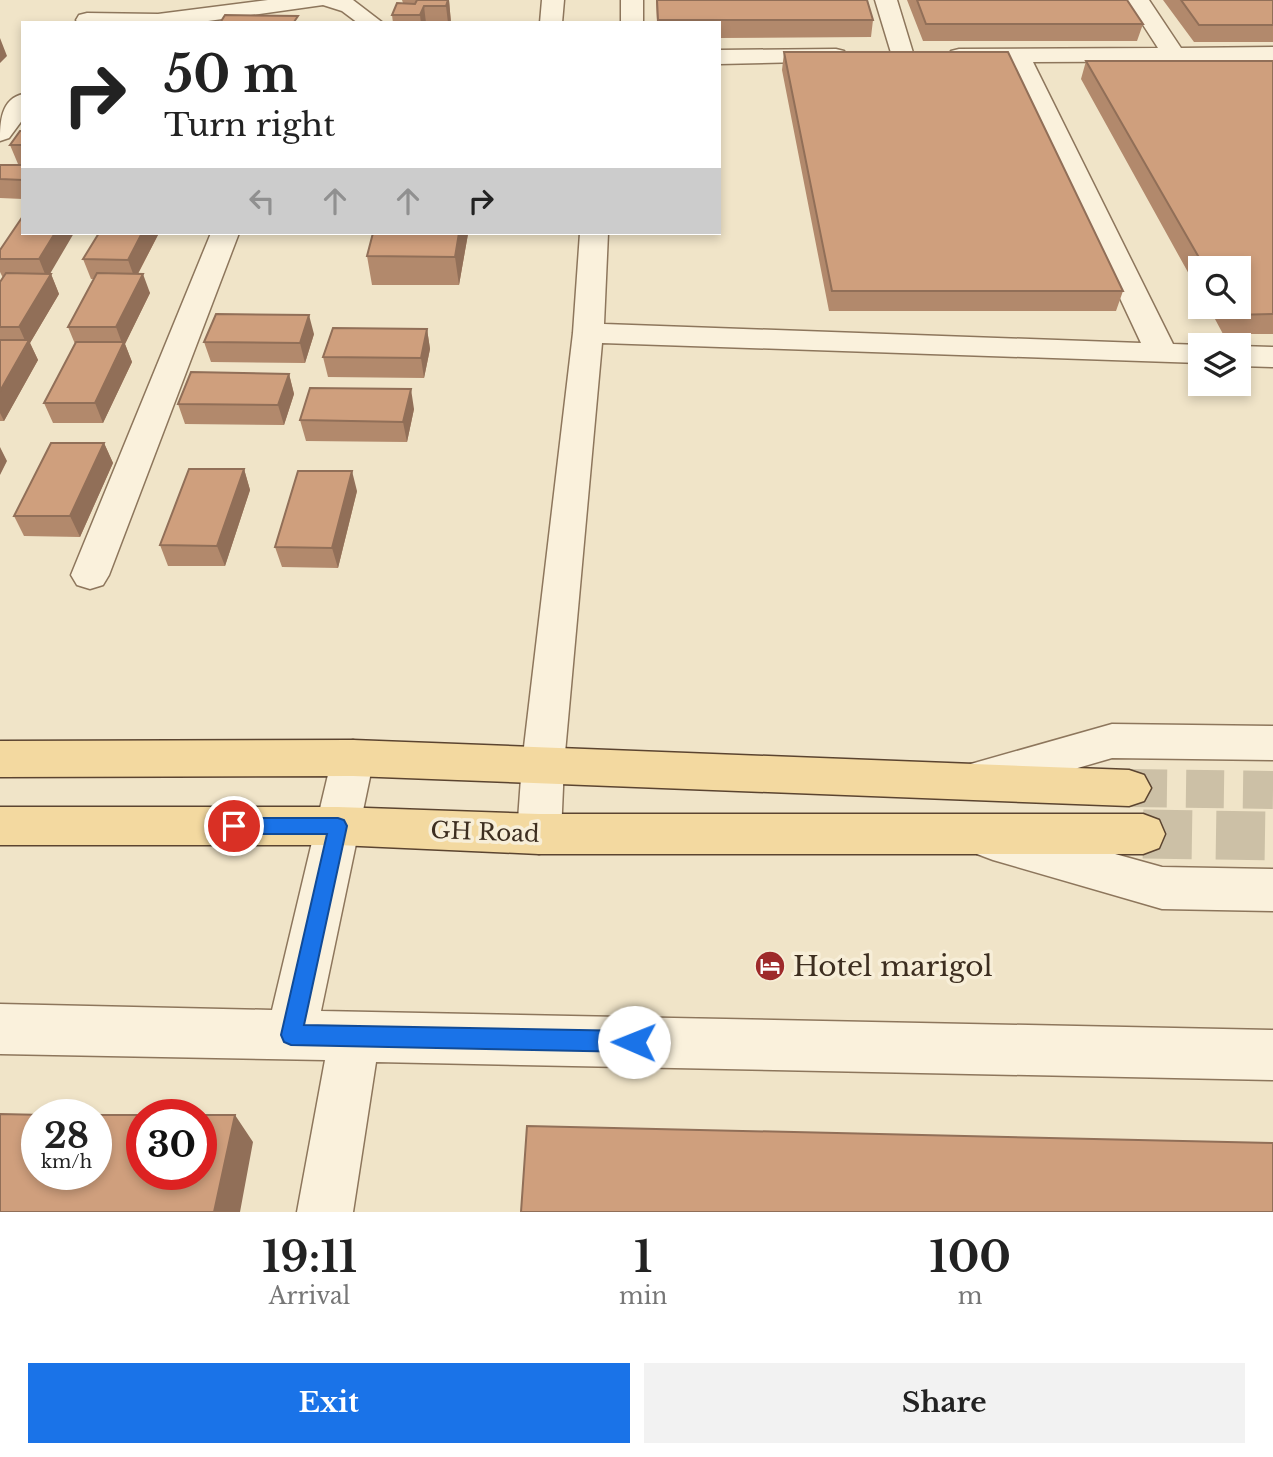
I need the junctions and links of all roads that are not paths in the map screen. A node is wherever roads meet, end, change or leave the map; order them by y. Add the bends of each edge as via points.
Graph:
1 (104, 0) edge
2 (316, 0) edge
3 (331, 0) edge
4 (553, 0) edge
5 (632, 0) edge
6 (886, 0) edge
7 (1138, 0) edge
8 (86, 21) edge
9 (369, 21) edge
10 (551, 21) edge
11 (632, 21) edge
12 (1273, 54) edge
13 (1174, 55) junction
14 (902, 56) junction
15 (1018, 56) junction
16 (721, 57) edge
17 (224, 235) edge
18 (594, 235) edge
19 (588, 333) junction
20 (1162, 353) junction
21 (1188, 354) edge
22 (1251, 356) edge
23 (1273, 357) edge
24 (90, 575) dead end
25 (1273, 743) edge
26 (353, 758) junction
27 (0, 759) edge
28 (543, 764) junction
29 (970, 781) junction
30 (1129, 788) tunnel mouth
31 (0, 826) edge
32 (338, 826) junction
33 (539, 834) junction
34 (971, 834) junction
35 (1143, 834) tunnel mouth
36 (1273, 890) edge
37 (0, 1029) edge
38 (291, 1035) junction
39 (355, 1036) junction
40 (1273, 1055) edge
41 (325, 1212) edge

1 - 8 street
2 - 8 street via 158,21
3 - 9 street via 350,6
4 - 10 street
5 - 11 street
6 - 14 street
7 - 13 street
12 - 13 street
13 - 15 street
14 - 15 street
14 - 16 street
15 - 20 street
17 - 24 street
18 - 19 street
19 - 20 street
19 - 28 street
20 - 21 street
22 - 23 street
25 - 29 street via 1112,741
26 - 27 main road
26 - 28 main road
26 - 32 street
28 - 29 main road
28 - 33 street
29 - 30 main road
31 - 32 main road, GH Road
32 - 33 main road, GH Road
32 - 38 street
33 - 34 main road, GH Road
34 - 35 main road, GH Road
34 - 36 street via 1162,888
37 - 38 street
38 - 39 street
39 - 40 street
39 - 41 street

